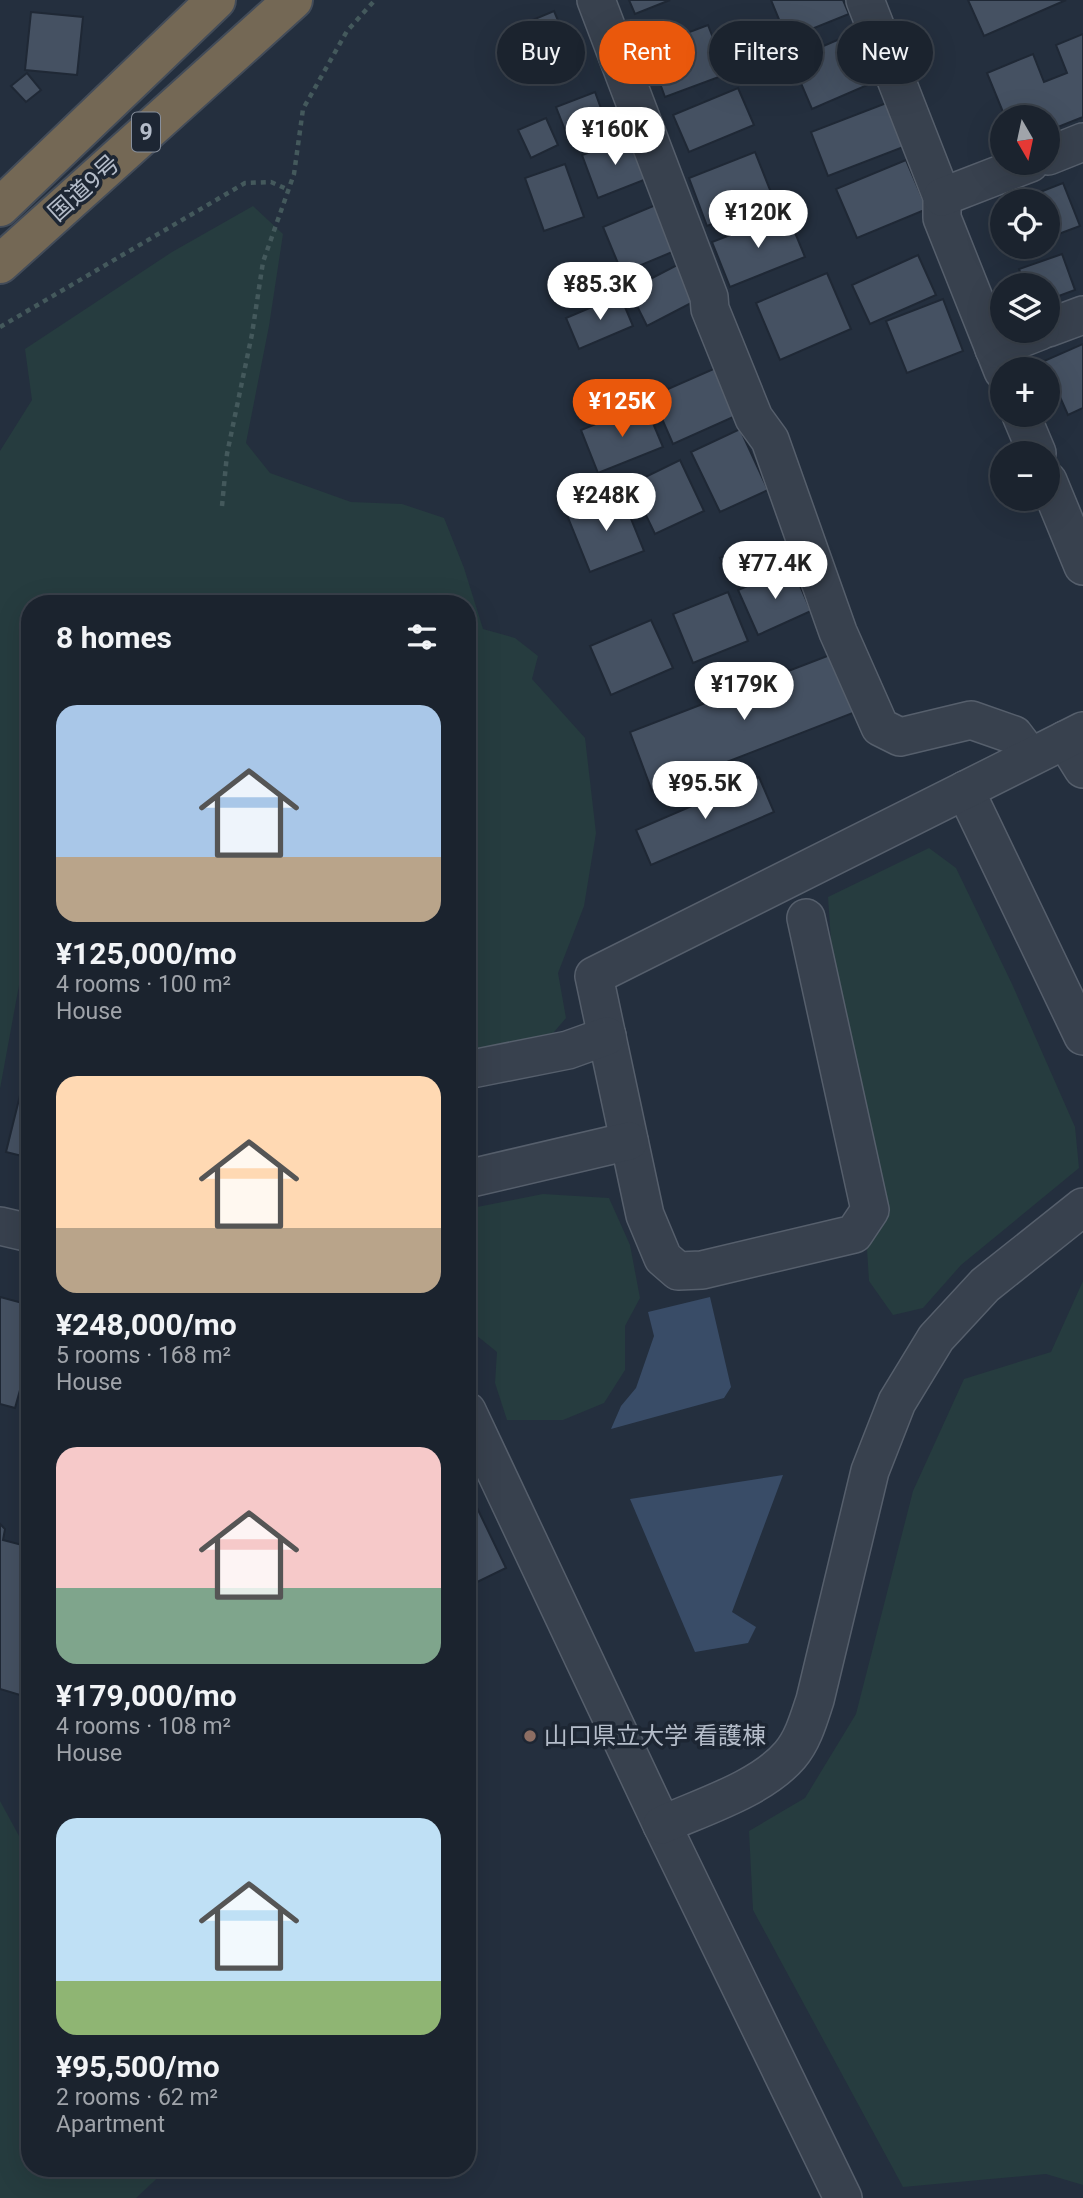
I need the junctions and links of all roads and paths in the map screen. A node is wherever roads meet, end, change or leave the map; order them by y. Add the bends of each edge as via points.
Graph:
1 (216, 0) edge
2 (293, 0) edge
3 (374, 0) edge
4 (596, 0) edge
5 (865, 0) edge
6 (1083, 142) edge
7 (1060, 151) edge
8 (999, 175) edge
9 (289, 190) junction
10 (942, 197) junction
11 (0, 207) edge
12 (0, 264) edge
13 (1083, 315) edge
14 (1060, 324) edge
15 (0, 327) edge
16 (1023, 343) edge
17 (997, 357) edge
18 (1002, 357) edge
19 (222, 506) dead end
20 (1060, 510) edge
21 (1083, 566) edge
22 (1077, 747) edge
23 (1030, 757) junction
24 (965, 790) junction
25 (806, 918) dead end
26 (607, 1036) junction
27 (1083, 1036) edge
28 (476, 1068) edge
29 (629, 1141) junction
30 (476, 1177) edge
31 (1083, 1206) edge
32 (0, 1226) edge
33 (21, 1231) edge
34 (476, 1430) edge
35 (662, 1825) junction
36 (842, 2198) edge

1 - 11 highway, 国道9号 / 9
2 - 12 highway, 国道9号 / 9
3 - 9 path via 347,31 303,109
4 - 23 street via 715,321 754,418 770,440 838,632 880,727 900,737 971,720 1014,735
5 - 10 street
6 - 7 street
8 - 10 street
9 - 15 path via 271,182 245,183
9 - 19 path via 263,262 227,454
10 - 17 street via 942,218
13 - 14 street
16 - 18 street
20 - 21 street
22 - 23 street
23 - 24 street
24 - 26 street via 594,976
24 - 27 street
25 - 29 street via 870,1210 854,1234 702,1270 678,1271 663,1258 645,1215
26 - 28 street via 568,1050
26 - 29 street
29 - 30 street
31 - 35 street via 985,1285 936,1338 897,1402 870,1471 815,1700 790,1754 755,1784
32 - 33 street
34 - 35 street
35 - 36 street

